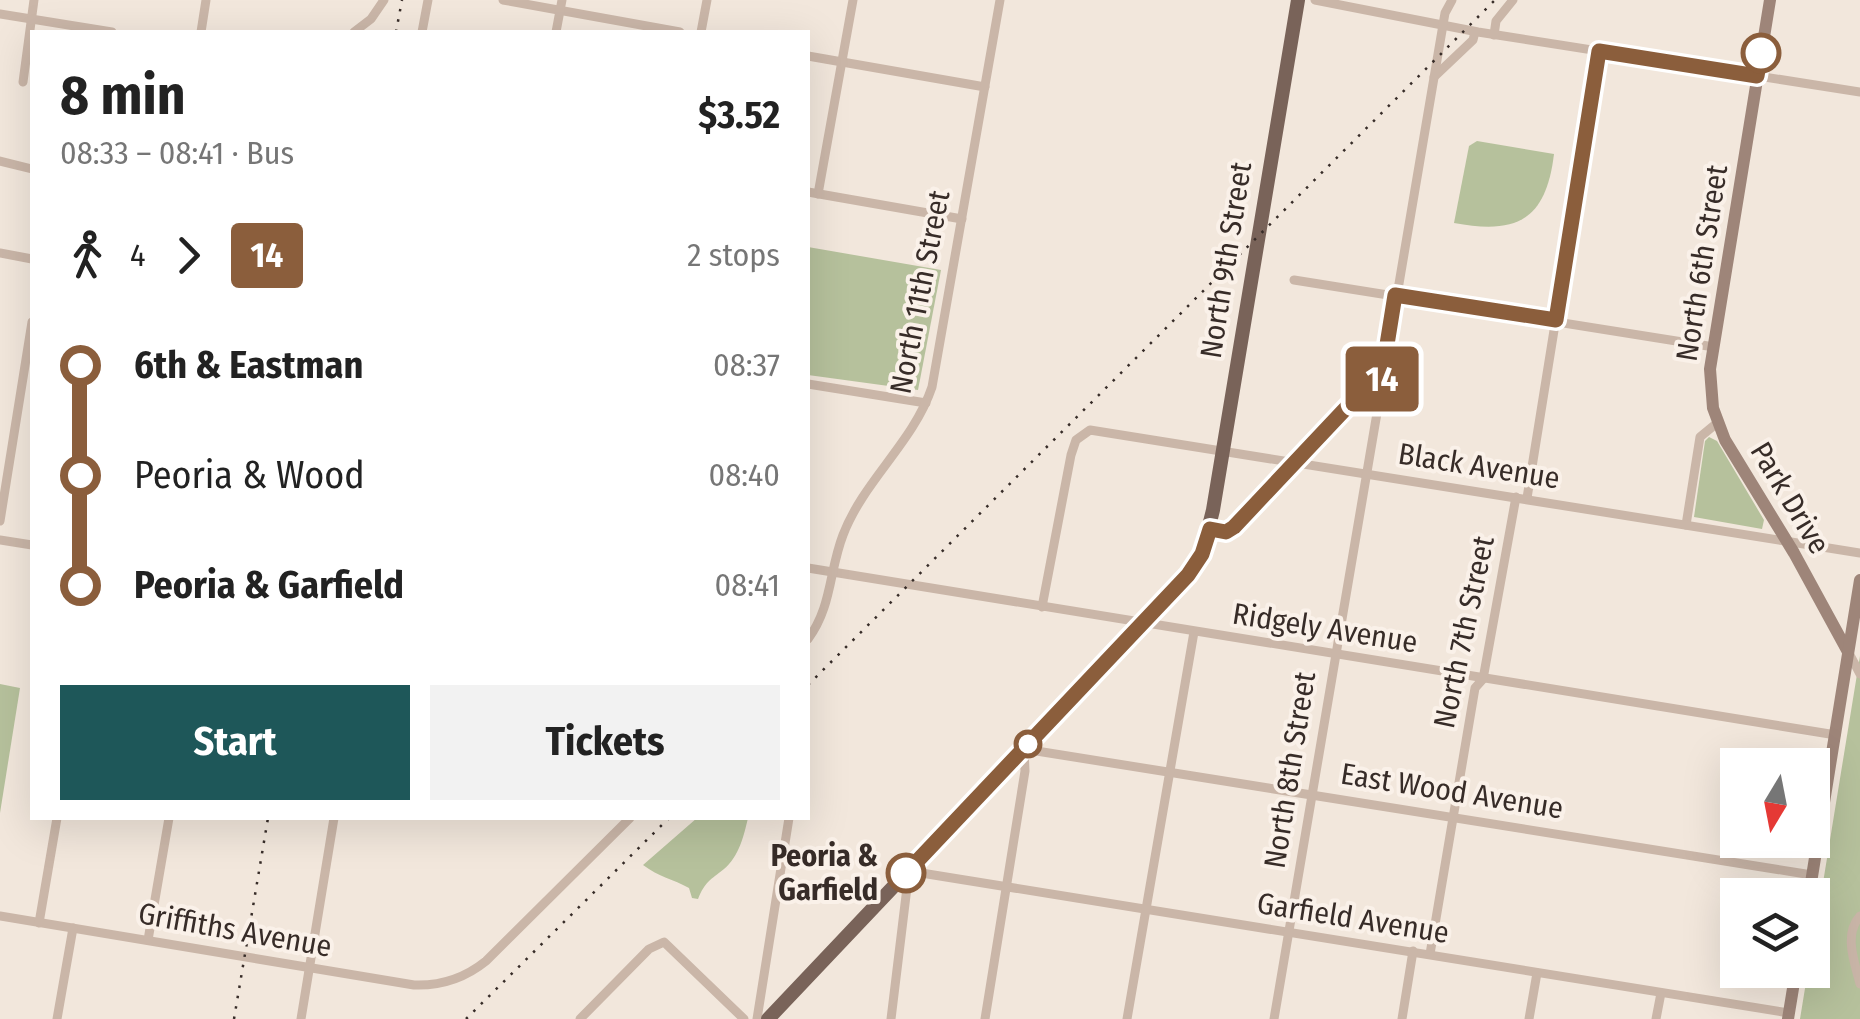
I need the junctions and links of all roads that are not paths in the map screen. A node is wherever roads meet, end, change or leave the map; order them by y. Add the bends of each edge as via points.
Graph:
1 (34, 0) edge
2 (206, 0) edge
3 (384, 0) edge
4 (428, 0) edge
5 (503, 0) edge
6 (707, 0) edge
7 (853, 0) edge
8 (1000, 0) edge
9 (1298, 0) edge
10 (1315, 0) edge
11 (1452, 0) edge
12 (1513, 0) edge
13 (1770, 0) edge
14 (561, 5) edge
15 (0, 14) edge
16 (31, 19) junction
17 (1442, 26) junction
18 (100, 30) edge
19 (201, 30) edge
20 (357, 30) edge
21 (422, 30) edge
22 (556, 30) edge
23 (671, 30) edge
24 (701, 30) edge
25 (1475, 32) junction
26 (1494, 34) junction
27 (1599, 51) junction
28 (810, 56) edge
29 (841, 62) junction
30 (1757, 76) junction
31 (1434, 77) junction
32 (22, 82) dead end
33 (985, 87) junction
34 (1860, 92) edge
35 (0, 161) edge
36 (30, 168) edge
37 (813, 193) edge
38 (962, 219) junction
39 (0, 253) edge
40 (30, 258) edge
41 (1294, 280) dead end
42 (1395, 295) junction
43 (1556, 320) junction
44 (30, 334) edge
45 (1714, 347) junction
46 (810, 384) edge
47 (1380, 388) junction
48 (926, 403) junction
49 (1717, 422) junction
50 (1223, 449) junction
51 (1296, 461) junction
52 (1366, 473) junction
53 (1522, 498) junction
54 (0, 521) edge
55 (1686, 525) junction
56 (1210, 529) junction
57 (0, 540) edge
58 (1786, 540) junction
59 (30, 545) edge
60 (1860, 552) edge
61 (810, 568) edge
62 (834, 572) junction
63 (1809, 579) junction
64 (1859, 585) edge
65 (1042, 607) junction
66 (1832, 622) junction
67 (1143, 624) junction
68 (1194, 632) junction
69 (810, 635) edge
70 (1848, 652) junction
71 (1335, 654) junction
72 (1860, 674) edge
73 (1845, 676) junction
74 (1484, 679) junction
75 (1836, 735) junction
76 (1024, 748) junction
77 (1171, 773) junction
78 (1311, 795) junction
79 (1453, 816) junction
80 (56, 820) edge
81 (169, 820) edge
82 (334, 820) edge
83 (628, 820) edge
84 (789, 820) edge
85 (909, 870) junction
86 (1812, 875) junction
87 (1812, 878) edge
88 (1006, 887) junction
89 (1147, 910) junction
90 (0, 916) edge
91 (1860, 916) edge
92 (39, 923) junction
93 (72, 928) junction
94 (1288, 933) junction
95 (148, 940) junction
96 (1413, 951) junction
97 (1430, 954) junction
98 (309, 968) junction
99 (1537, 974) junction
100 (1860, 984) edge
101 (1793, 988) edge
102 (1661, 993) junction
103 (1789, 1016) edge
104 (57, 1019) edge
105 (301, 1019) edge
106 (580, 1019) edge
107 (744, 1019) edge
108 (757, 1019) edge
109 (768, 1019) edge
110 (890, 1019) edge
111 (985, 1019) edge
112 (1127, 1019) edge
113 (1274, 1019) edge
114 (1402, 1019) edge
115 (1529, 1019) edge
116 (1656, 1019) edge

1 - 16 street
2 - 19 street
3 - 20 street
4 - 21 street
5 - 14 street
6 - 24 street
7 - 29 street
8 - 33 street, North 11th Street
9 - 50 main road, North 9th Street
10 - 17 street
11 - 17 street, North 8th Street
12 - 26 street
13 - 30 main road, North 6th Street
14 - 22 street
14 - 23 street
15 - 16 street
16 - 18 street
16 - 32 street
17 - 25 street
17 - 31 street, North 8th Street
25 - 26 street
25 - 31 street
26 - 27 street
27 - 30 street
27 - 43 street, North 7th Street
28 - 29 street
29 - 33 street
29 - 37 street
30 - 34 street
30 - 45 main road, North 6th Street
31 - 42 street, North 8th Street
33 - 38 street, North 11th Street
35 - 36 street
37 - 38 street
38 - 48 street, North 11th Street
39 - 40 street
41 - 42 street
42 - 43 street
42 - 47 street, North 8th Street
43 - 45 street
43 - 53 street, North 7th Street
44 - 54 street
45 - 49 main road, North 6th Street via 1710,380
46 - 48 street
47 - 51 street via 1365,388
47 - 52 street, North 8th Street
48 - 62 street, North 11th Street via 853,512
49 - 55 street via 1700,437
49 - 58 main road, Park Drive
50 - 51 street, Black Avenue
50 - 56 main road, North 9th Street
50 - 65 street, Black Avenue via 1090,430 1076,440
51 - 52 street, Black Avenue
51 - 56 street via 1234,527
52 - 53 street, Black Avenue
52 - 71 street, North 8th Street
53 - 55 street, Black Avenue
53 - 74 street, North 7th Street
55 - 58 street, Black Avenue
56 - 67 main road, North 9th Street via 1192,569
57 - 59 street
58 - 60 street, Black Avenue
58 - 63 main road, Park Drive
61 - 62 street, Ridgely Avenue
62 - 65 street, Ridgely Avenue
62 - 69 street, North 11th Street via 826,607
63 - 64 main road via 1841,614 1850,610
63 - 66 main road, Park Drive
64 - 70 main road
65 - 67 street, Ridgely Avenue
66 - 70 main road, Park Drive
66 - 73 main road
67 - 68 street, Ridgely Avenue
67 - 76 main road, North 9th Street
68 - 71 street, Ridgely Avenue
68 - 77 street
70 - 72 street
70 - 73 main road
71 - 74 street, Ridgely Avenue
71 - 78 street, North 8th Street
73 - 75 main road
74 - 75 street, Ridgely Avenue
74 - 79 street, North 7th Street via 1474,688
75 - 86 main road
76 - 77 street, East Wood Avenue
76 - 85 main road, North 9th Street
76 - 88 street
77 - 78 street, East Wood Avenue
77 - 89 street
78 - 79 street, East Wood Avenue
78 - 94 street, North 8th Street
79 - 86 street, East Wood Avenue
79 - 97 street, North 7th Street
80 - 92 street
81 - 95 street
82 - 98 street
83 - 98 street, Griffiths Avenue via 486,961 460,978 414,985
84 - 108 street
85 - 88 street, Garfield Avenue
85 - 109 main road, North 9th Street
85 - 110 street
86 - 87 main road
88 - 89 street, Garfield Avenue
88 - 111 street
89 - 94 street, Garfield Avenue
89 - 112 street
90 - 92 street, Griffiths Avenue
91 - 100 street via 1851,937
92 - 93 street, Griffiths Avenue
93 - 95 street, Griffiths Avenue
93 - 104 street
94 - 96 street, Garfield Avenue
94 - 113 street, North 8th Street
95 - 98 street, Griffiths Avenue
96 - 97 street, Garfield Avenue
96 - 114 street
97 - 99 street, Garfield Avenue
98 - 105 street
99 - 102 street, Garfield Avenue
99 - 115 street
101 - 103 main road
102 - 103 street, Garfield Avenue
102 - 116 street
106 - 107 street via 664,942

